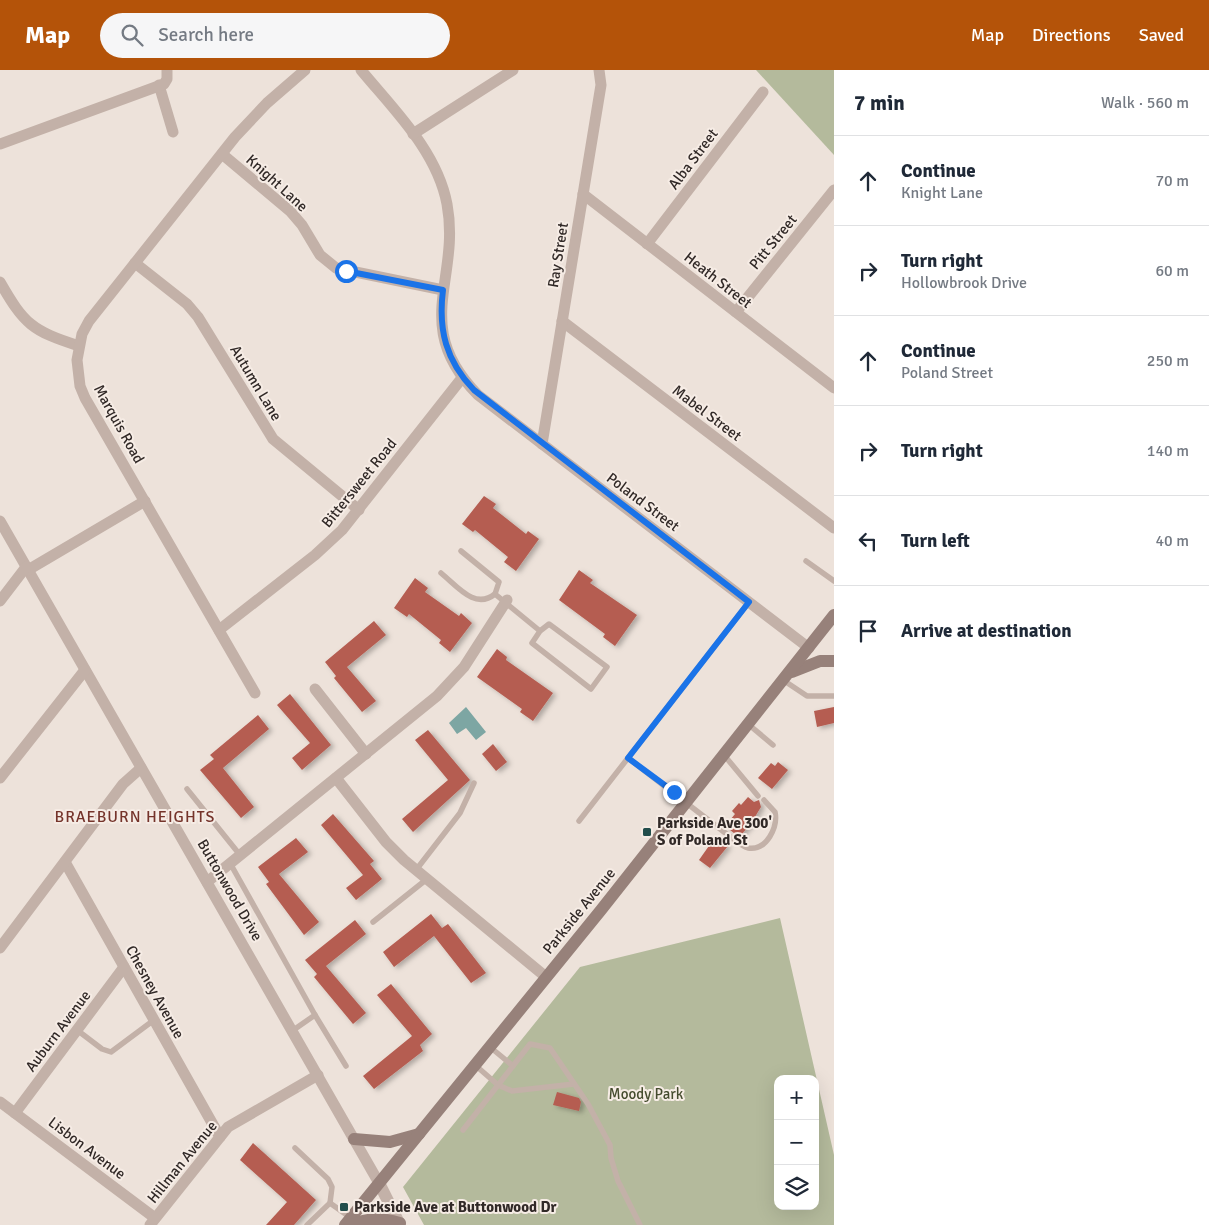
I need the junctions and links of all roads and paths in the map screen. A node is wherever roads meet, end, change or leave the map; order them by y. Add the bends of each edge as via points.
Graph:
1 (167, 70) edge
2 (305, 70) edge
3 (361, 70) edge
4 (514, 70) edge
5 (599, 70) edge
6 (159, 85) junction
7 (762, 92) dead end
8 (173, 132) dead end
9 (413, 134) junction
10 (0, 144) edge
11 (222, 154) junction
12 (834, 190) edge
13 (583, 194) junction
14 (647, 244) junction
15 (135, 263) junction
16 (0, 282) edge
17 (443, 290) junction
18 (736, 312) junction
19 (562, 321) junction
20 (79, 346) junction
21 (462, 378) junction
22 (834, 388) edge
23 (542, 444) junction
24 (145, 501) junction
25 (359, 510) junction
26 (0, 521) edge
27 (834, 528) edge
28 (461, 550) dead end
29 (806, 560) dead end
30 (27, 568) junction
31 (441, 574) dead end
32 (834, 581) edge
33 (495, 594) junction
34 (0, 601) edge
35 (506, 601) junction
36 (749, 602) junction
37 (832, 620) edge
38 (218, 630) junction
39 (540, 631) junction
40 (808, 648) junction
41 (834, 661) edge
42 (85, 670) junction
43 (785, 677) junction
44 (315, 689) dead end
45 (255, 693) dead end
46 (834, 696) edge
47 (748, 724) junction
48 (773, 745) dead end
49 (366, 754) junction
50 (724, 755) junction
51 (628, 758) junction
52 (141, 768) junction
53 (0, 778) edge
54 (336, 778) junction
55 (474, 783) dead end
56 (187, 789) dead end
57 (758, 796) dead end
58 (687, 802) junction
59 (767, 802) dead end
60 (579, 821) dead end
61 (240, 855) junction
62 (65, 862) junction
63 (230, 863) junction
64 (416, 870) junction
65 (427, 879) junction
66 (207, 882) junction
67 (373, 922) dead end
68 (0, 948) edge
69 (124, 967) junction
70 (546, 977) junction
71 (316, 1015) junction
72 (154, 1020) junction
73 (77, 1030) junction
74 (292, 1031) junction
75 (490, 1046) junction
76 (475, 1065) junction
77 (346, 1066) dead end
78 (513, 1066) junction
79 (318, 1075) junction
80 (574, 1084) junction
81 (498, 1085) junction
82 (0, 1102) edge
83 (15, 1113) junction
84 (463, 1130) dead end
85 (419, 1134) junction
86 (220, 1137) junction
87 (354, 1139) junction
88 (295, 1148) dead end
89 (379, 1183) junction
90 (330, 1203) junction
91 (152, 1222) edge
92 (349, 1223) edge
93 (400, 1224) edge
94 (307, 1225) edge
95 (640, 1225) edge

1 - 6 street via 167,79
2 - 11 street, Marquis Road via 252,117
3 - 9 street, Poland Street
4 - 9 street
5 - 13 street, Ray Street via 601,85
6 - 8 street
6 - 10 street
7 - 14 street, Alba Street
9 - 17 street, Poland Street via 435,167 447,204 449,242
11 - 15 street, Marquis Road
11 - 17 street, Knight Lane via 290,211 320,255 336,268
12 - 18 street, Pitt Street
13 - 14 street, Heath Street
13 - 19 street, Ray Street
14 - 18 street, Heath Street
15 - 20 street, Marquis Road via 89,321
15 - 25 street, Autumn Lane via 187,304 198,317 273,439
16 - 20 street via 16,310 35,329
17 - 21 street, Poland Street via 440,311 444,342
18 - 22 street, Heath Street
19 - 23 street, Ray Street
19 - 27 street, Mabel Street
20 - 24 street, Marquis Road via 77,373 85,398
21 - 23 street, Poland Street via 478,395
21 - 25 street, Bittersweet Road
23 - 36 street, Poland Street
24 - 30 street
24 - 38 street, Marquis Road
25 - 38 street, Bittersweet Road via 321,551
26 - 30 street, Buttonwood Drive
28 - 33 lane via 499,582
29 - 32 lane
30 - 34 street
30 - 42 street, Buttonwood Drive
31 - 33 lane via 479,601 488,600
33 - 35 lane
35 - 39 lane
35 - 49 street via 451,682
36 - 40 street, Poland Street
36 - 51 lane
37 - 40 main road, Parkside Avenue
38 - 45 street, Marquis Road
39 - 39 lane via 549,624 607,667 591,690 532,642
40 - 43 main road, Parkside Avenue
41 - 43 main road via 820,661
42 - 52 street, Buttonwood Drive
42 - 53 street
43 - 46 lane via 807,696
43 - 47 main road, Parkside Avenue
44 - 49 street
47 - 48 lane
47 - 50 main road, Parkside Avenue
49 - 54 street
50 - 57 lane
50 - 58 main road, Parkside Avenue
51 - 58 lane
51 - 60 lane
52 - 62 street via 123,784
52 - 66 street, Buttonwood Drive
54 - 61 street
54 - 64 street via 386,842
55 - 64 lane via 460,813
56 - 61 lane
58 - 59 lane via 748,848 759,846 772,835 777,818
58 - 70 main road, Parkside Avenue
61 - 63 street
62 - 68 street
62 - 69 street, Chesney Avenue
63 - 66 street
63 - 71 lane
64 - 65 street
65 - 67 lane
65 - 70 street
66 - 74 street, Buttonwood Drive
69 - 72 street, Chesney Avenue
69 - 73 street, Auburn Avenue
70 - 75 main road, Parkside Avenue
71 - 74 lane
71 - 77 lane
72 - 73 lane via 111,1052
72 - 86 street, Chesney Avenue
73 - 83 street, Auburn Avenue
74 - 79 street, Buttonwood Drive
75 - 76 main road, Parkside Avenue
75 - 78 lane
76 - 81 lane
76 - 85 main road, Parkside Avenue
78 - 80 lane via 530,1044 545,1046 550,1048
78 - 81 lane
79 - 86 street, Hillman Avenue via 228,1127
79 - 87 street, Buttonwood Drive
80 - 81 lane via 512,1091
80 - 95 lane via 610,1145 618,1181
81 - 84 lane
82 - 83 street, Lisbon Avenue
83 - 91 street, Lisbon Avenue
85 - 87 main road via 390,1142
85 - 89 main road, Parkside Avenue
86 - 91 street, Hillman Avenue
87 - 89 street, Buttonwood Drive
88 - 90 lane via 328,1179 332,1187
89 - 92 main road, Parkside Avenue
89 - 93 street, Buttonwood Drive
90 - 92 lane
90 - 94 lane
92 - 93 main road via 380,1218

